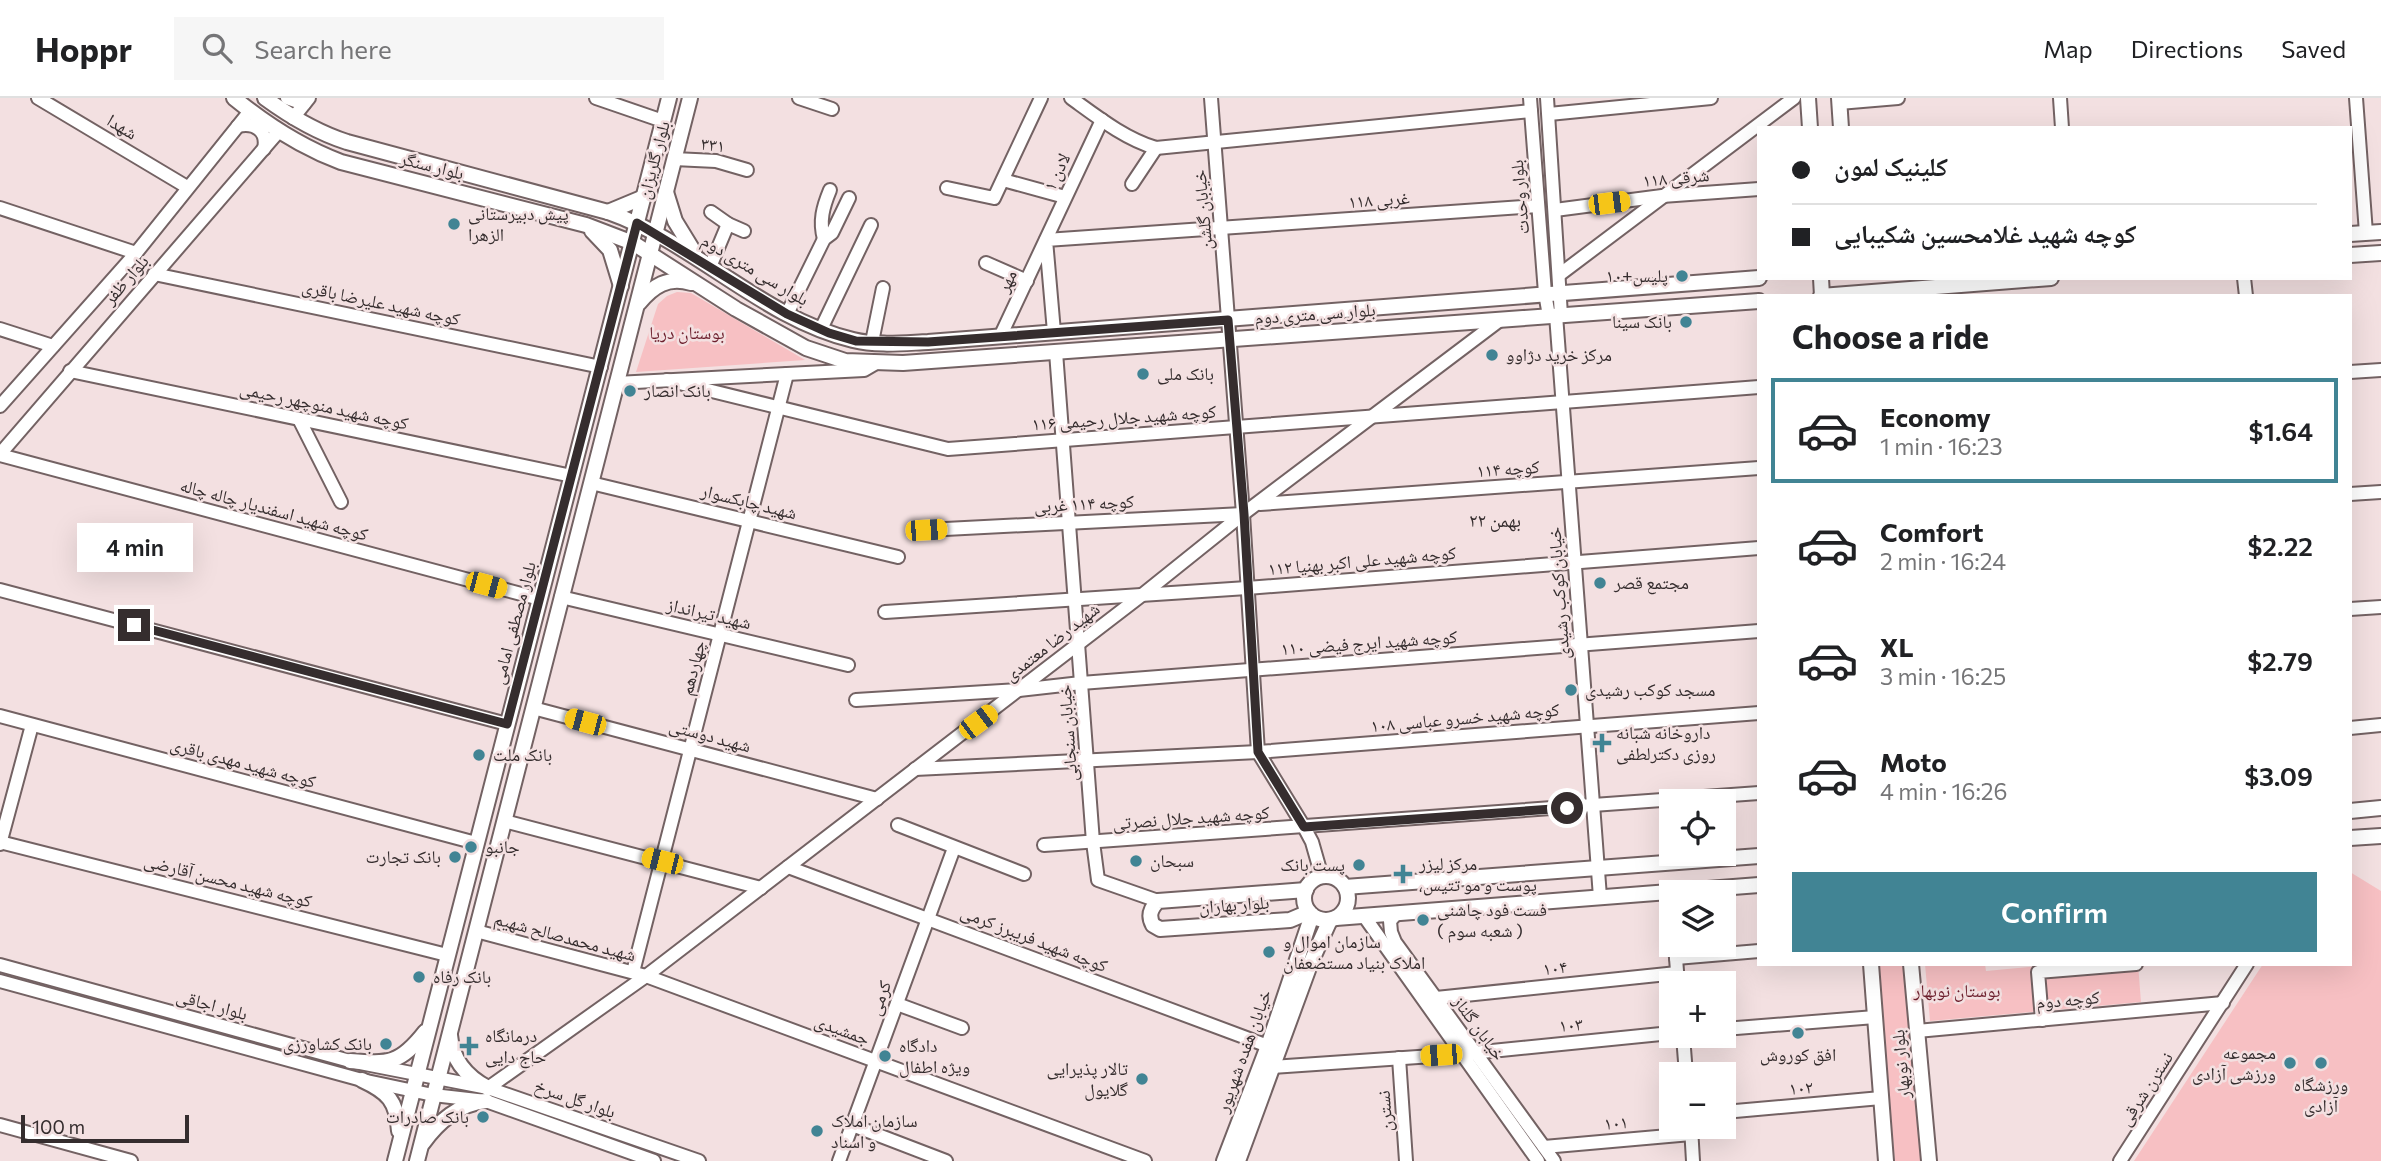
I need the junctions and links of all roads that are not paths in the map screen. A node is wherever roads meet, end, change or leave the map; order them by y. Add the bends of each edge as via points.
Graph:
1 (38, 98) edge
2 (234, 98) edge
3 (265, 98) edge
4 (287, 98) edge
5 (596, 98) edge
6 (669, 98) edge
7 (690, 98) edge
8 (799, 98) edge
9 (1040, 98) edge
10 (1070, 98) edge
11 (1211, 98) edge
12 (1548, 98) edge
13 (1711, 98) edge
14 (1794, 98) edge
15 (1808, 98) edge
16 (1898, 98) edge
17 (2060, 98) edge
18 (2356, 98) edge
19 (1839, 100) edge
20 (307, 101) edge
21 (1530, 105) edge
22 (832, 109) dead end
23 (250, 111) junction
24 (1549, 114) junction
25 (293, 118) junction
26 (1102, 120) junction
27 (663, 121) junction
28 (238, 126) junction
29 (1810, 126) edge
30 (1841, 126) edge
31 (2062, 126) edge
32 (279, 131) junction
33 (1215, 140) junction
34 (2355, 143) edge
35 (1156, 148) junction
36 (264, 149) junction
37 (674, 159) junction
38 (747, 170) dead end
39 (1003, 180) junction
40 (1132, 184) dead end
41 (187, 187) junction
42 (947, 188) dead end
43 (1757, 189) edge
44 (666, 190) junction
45 (830, 190) dead end
46 (1662, 196) junction
47 (644, 197) junction
48 (1065, 197) junction
49 (849, 198) dead end
50 (1538, 206) junction
51 (0, 208) edge
52 (1555, 210) junction
53 (608, 212) junction
54 (711, 212) dead end
55 (637, 223) junction
56 (728, 223) junction
57 (586, 225) junction
58 (871, 225) dead end
59 (1223, 229) junction
60 (744, 231) dead end
61 (655, 232) junction
62 (2381, 232) edge
63 (2366, 233) junction
64 (2352, 234) edge
65 (824, 239) junction
66 (1046, 240) junction
67 (632, 243) junction
68 (136, 253) junction
69 (650, 253) junction
70 (2381, 253) edge
71 (2352, 255) edge
72 (704, 263) junction
73 (986, 263) dead end
74 (154, 274) junction
75 (1559, 275) junction
76 (1757, 278) edge
77 (2015, 280) edge
78 (1027, 281) junction
79 (698, 285) junction
80 (621, 288) junction
81 (883, 288) dead end
82 (1854, 289) edge
83 (1561, 292) junction
84 (1545, 293) junction
85 (1831, 294) edge
86 (1757, 301) edge
87 (636, 307) junction
88 (787, 314) junction
89 (1555, 315) junction
90 (1228, 320) junction
91 (1500, 320) junction
92 (821, 329) junction
93 (0, 330) edge
94 (1054, 332) junction
95 (1000, 337) junction
96 (1230, 340) junction
97 (872, 342) junction
98 (53, 346) junction
99 (1056, 352) junction
100 (876, 363) junction
101 (601, 367) junction
102 (70, 370) junction
103 (2381, 370) edge
104 (2352, 372) edge
105 (787, 374) junction
106 (667, 380) junction
107 (616, 383) junction
108 (1757, 387) edge
109 (1562, 402) junction
110 (0, 406) edge
111 (778, 407) junction
112 (1376, 416) junction
113 (299, 419) junction
114 (1236, 427) junction
115 (1063, 440) junction
116 (0, 454) edge
117 (1757, 468) edge
118 (572, 476) junction
119 (591, 482) junction
120 (1568, 482) junction
121 (2381, 492) edge
122 (2352, 494) edge
123 (341, 502) dead end
124 (1259, 504) junction
125 (1244, 514) junction
126 (749, 520) junction
127 (1069, 522) junction
128 (926, 530) dead end
129 (1757, 548) edge
130 (898, 557) dead end
131 (1574, 561) junction
132 (1247, 588) junction
133 (0, 590) edge
134 (1142, 595) junction
135 (561, 597) junction
136 (1075, 598) junction
137 (540, 599) junction
138 (2381, 607) edge
139 (2352, 609) edge
140 (885, 612) dead end
141 (1757, 631) edge
142 (720, 635) junction
143 (1079, 643) junction
144 (1581, 644) junction
145 (848, 665) dead end
146 (1251, 670) junction
147 (1081, 683) junction
148 (1019, 690) junction
149 (856, 700) dead end
150 (533, 708) junction
151 (1757, 713) edge
152 (0, 716) edge
153 (507, 724) junction
154 (32, 725) junction
155 (2381, 725) edge
156 (1587, 726) junction
157 (2352, 728) edge
158 (690, 749) junction
159 (1258, 752) junction
160 (1088, 760) junction
161 (915, 769) junction
162 (1757, 793) edge
163 (877, 799) junction
164 (1593, 806) junction
165 (2381, 808) edge
166 (2352, 811) edge
167 (504, 821) junction
168 (898, 825) dead end
169 (1304, 827) junction
170 (2381, 836) edge
171 (2352, 838) edge
172 (0, 842) edge
173 (1093, 842) junction
174 (477, 843) junction
175 (1044, 845) dead end
176 (954, 848) junction
177 (1757, 856) edge
178 (662, 861) junction
179 (788, 867) junction
180 (1598, 869) junction
181 (1024, 874) dead end
182 (1322, 877) junction
183 (1757, 885) edge
184 (1345, 887) junction
185 (761, 888) junction
186 (1736, 888) edge
187 (1306, 890) junction
188 (1659, 895) edge
189 (1600, 897) junction
190 (1157, 901) junction
191 (1310, 913) junction
192 (1397, 913) junction
193 (1364, 916) junction
194 (928, 918) junction
195 (1333, 919) junction
196 (476, 931) junction
197 (1736, 951) edge
198 (1757, 951) edge
199 (447, 955) junction
200 (0, 965) edge
201 (1406, 966) junction
202 (1871, 966) edge
203 (1911, 966) edge
204 (2112, 966) edge
205 (2246, 966) edge
206 (633, 972) junction
207 (646, 976) junction
208 (1659, 980) edge
209 (0, 981) edge
210 (1436, 998) junction
211 (2223, 1003) junction
212 (897, 1004) junction
213 (1875, 1017) junction
214 (2042, 1020) junction
215 (430, 1026) junction
216 (450, 1028) junction
217 (962, 1028) dead end
218 (1736, 1028) edge
219 (1917, 1031) junction
220 (1659, 1034) edge
221 (1268, 1046) junction
222 (1468, 1053) junction
223 (1399, 1058) junction
224 (350, 1061) junction
225 (876, 1061) junction
226 (1272, 1067) junction
227 (416, 1074) junction
228 (437, 1078) junction
229 (362, 1080) junction
230 (412, 1091) junction
231 (433, 1095) junction
232 (487, 1095) junction
233 (1881, 1098) junction
234 (1736, 1111) edge
235 (0, 1125) edge
236 (852, 1125) junction
237 (1659, 1134) edge
238 (631, 1137) junction
239 (1692, 1139) edge
240 (399, 1142) junction
241 (1544, 1147) junction
242 (626, 1151) junction
243 (418, 1154) edge
244 (131, 1161) edge
245 (395, 1161) edge
246 (654, 1161) edge
247 (699, 1161) edge
248 (839, 1161) edge
249 (946, 1161) edge
250 (1144, 1161) edge
251 (1224, 1161) edge
252 (1238, 1161) edge
253 (1406, 1161) edge
254 (1538, 1161) edge
255 (1554, 1161) edge
256 (1693, 1161) edge
257 (1886, 1161) edge
258 (1929, 1161) edge
259 (2120, 1161) edge

1 - 41 street, شهدا
2 - 23 main road, بلوار سنگر
3 - 25 main road, بلوار سنگر
4 - 20 street
5 - 27 street
6 - 27 main road, بلوار گلریزان
7 - 37 main road, بلوار گلریزان
8 - 22 street
9 - 39 street
10 - 26 street
11 - 33 street, خیابان گلشن
12 - 24 street, بلوار وحدت
13 - 24 street
14 - 46 street
15 - 29 main road
16 - 19 street
17 - 31 street
18 - 34 street
19 - 30 main road
20 - 25 street
21 - 33 street
21 - 50 street, بلوار وحدت
23 - 28 street, بلوار ظفر
23 - 32 main road, بلوار سنگر
24 - 52 street, بلوار وحدت
25 - 53 main road, بلوار سنگر via 347,142
26 - 35 street
26 - 48 street, لادن ۱
27 - 47 main road, بلوار گلریزان
28 - 36 street via 257,127 264,136
28 - 41 street, بلوار ظفر
32 - 36 street, بلوار ظفر
32 - 57 main road, بلوار سنگر via 341,162
33 - 35 street
33 - 59 street, خیابان گلشن
34 - 63 street
35 - 40 street
36 - 74 street, بلوار ظفر
37 - 38 street, ۳۳۱ via 716,161
37 - 44 main road, بلوار گلریزان
39 - 42 street via 994,198
39 - 48 street
41 - 68 street, بلوار ظفر
43 - 46 street, ۱۱۸ شرقی
44 - 61 main road, بلوار گلریزان
44 - 72 main road via 684,240
45 - 65 street via 822,209
46 - 52 street, ۱۱۸ شرقی
46 - 75 street
47 - 53 main road
47 - 55 main road, بلوار گلریزان
48 - 66 street, لادن ۱
49 - 65 street via 832,233
50 - 59 street, ۱۱۸ غربی
50 - 84 street, بلوار وحدت
51 - 68 street
52 - 75 street, بلوار وحدت
53 - 55 main road, بلوار سنگر
54 - 56 street
55 - 61 main road, بلوار سی متری دوم
55 - 67 main road, بلوار مصطفی امامی
56 - 60 street
56 - 72 street
57 - 67 main road, بلوار سنگر
57 - 80 main road via 610,250
58 - 92 street
59 - 66 street, ۱۱۸ غربی
59 - 90 street, خیابان گلشن
61 - 69 main road
61 - 72 main road, بلوار سی متری دوم
62 - 63 main road
63 - 64 main road
65 - 88 street
66 - 78 street, مهر
66 - 94 street
67 - 69 main road, بلوار سنگر
67 - 80 main road, بلوار مصطفی امامی
68 - 98 street, بلوار ظفر
69 - 79 main road, بلوار سی متری دوم
69 - 87 main road
70 - 71 main road
72 - 88 main road, بلوار سی متری دوم
73 - 78 street
74 - 101 street, کوچه شهید علیرضا باقری
74 - 102 street, بلوار ظفر
75 - 83 street, بلوار وحدت
76 - 83 main road, بلوار سی متری دوم
77 - 82 main road
78 - 95 street, مهر
79 - 87 main road via 660,283
79 - 100 main road, بلوار سی متری دوم via 806,348 845,361
80 - 101 main road, بلوار مصطفی امامی
81 - 97 street
82 - 85 main road
83 - 84 main road, بلوار سی متری دوم
83 - 89 street, بلوار وحدت
84 - 89 street, بلوار وحدت
84 - 90 main road, بلوار سی متری دوم
86 - 89 main road, بلوار سی متری دوم
87 - 107 main road
88 - 92 main road, بلوار سی متری دوم
89 - 91 main road, بلوار سی متری دوم
89 - 109 street, خیابان کوکب رشیدی
90 - 94 main road, بلوار سی متری دوم
90 - 96 street, خیابان گلشن
91 - 96 main road, بلوار سی متری دوم
91 - 112 street, شهید رضا معتمدی
92 - 97 main road, بلوار سی متری دوم
93 - 98 street
94 - 95 main road, بلوار سی متری دوم
95 - 97 main road, بلوار سی متری دوم
96 - 99 main road, بلوار سی متری دوم
96 - 114 street, خیابان گلشن
98 - 110 street, بلوار ظفر
99 - 100 main road, بلوار سی متری دوم
99 - 115 street, خیابان سنجابی
100 - 105 street via 864,370
101 - 118 main road, بلوار مصطفی امامی
102 - 113 street, کوچه شهید منوچهر رحیمی
102 - 116 street, بلوار ظفر
103 - 104 street
105 - 106 street
105 - 111 street, چهاردهم
106 - 107 street
106 - 111 street, کوچه شهید جلال رحیمی ۱۱۶
107 - 119 main road
108 - 109 street, کوچه شهید جلال رحیمی ۱۱۶
109 - 112 street, کوچه شهید جلال رحیمی ۱۱۶
109 - 120 street, خیابان کوکب رشیدی
111 - 115 street, کوچه شهید جلال رحیمی ۱۱۶ via 948,449
111 - 126 street, چهاردهم
112 - 114 street, کوچه شهید جلال رحیمی ۱۱۶
112 - 124 street, شهید رضا معتمدی
113 - 118 street, کوچه شهید منوچهر رحیمی
113 - 123 street
114 - 115 street, کوچه شهید جلال رحیمی ۱۱۶
114 - 125 street, خیابان گلشن
115 - 127 street, خیابان سنجابی
116 - 137 street, کوچه شهید اسفندیار چاله چاله
117 - 120 street, کوچه ۱۱۴
118 - 137 main road, بلوار مصطفی امامی
119 - 126 street, شهید چابکسوار
119 - 135 main road
120 - 124 street, کوچه ۱۱۴
120 - 131 street, خیابان کوکب رشیدی
121 - 122 street
124 - 125 street, شهید رضا معتمدی
125 - 127 street, کوچه ۱۱۴ غربی
125 - 132 street, خیابان گلشن
125 - 134 street, شهید رضا معتمدی
126 - 130 street, شهید چابکسوار
126 - 142 street, چهاردهم
127 - 128 street, کوچه ۱۱۴ غربی
127 - 136 street, خیابان سنجابی
129 - 131 street, کوچه شهید علی اکبر بهنیا ۱۱۲
131 - 132 street, کوچه شهید علی اکبر بهنیا ۱۱۲
131 - 144 street, خیابان کوکب رشیدی
132 - 134 street, کوچه شهید علی اکبر بهنیا ۱۱۲
132 - 146 street, خیابان گلشن
133 - 153 street
134 - 136 street, کوچه شهید علی اکبر بهنیا ۱۱۲
134 - 143 street, شهید رضا معتمدی
135 - 142 street, شهید تیرانداز
135 - 150 main road
136 - 140 street, کوچه شهید علی اکبر بهنیا ۱۱۲
136 - 143 street, خیابان سنجابی
137 - 153 main road, بلوار مصطفی امامی
138 - 139 street
141 - 144 street, کوچه شهید ایرج فیضی ۱۱۰
142 - 145 street, شهید تیرانداز
142 - 158 street, چهاردهم
143 - 147 street, خیابان سنجابی
143 - 148 street, شهید رضا معتمدی
144 - 146 street, کوچه شهید ایرج فیضی ۱۱۰
144 - 156 street, خیابان کوکب رشیدی
146 - 147 street, کوچه شهید ایرج فیضی ۱۱۰
146 - 159 street, خیابان گلشن
147 - 148 street, کوچه شهید ایرج فیضی ۱۱۰
147 - 160 street, خیابان سنجابی
148 - 149 street, کوچه شهید ایرج فیضی ۱۱۰
148 - 161 street, شهید رضا معتمدی
150 - 158 street, شهید دوستی
150 - 167 main road
151 - 156 street, کوچه شهید خسرو عباسی ۱۰۸
152 - 154 street, کوچه شهید مهدی باقری
153 - 174 main road, بلوار مصطفی امامی
154 - 172 street
154 - 174 street, کوچه شهید مهدی باقری
155 - 157 street
156 - 159 street, کوچه شهید خسرو عباسی ۱۰۸
156 - 164 street, خیابان کوکب رشیدی
158 - 163 street, شهید دوستی
158 - 178 street, چهاردهم
159 - 160 street, کوچه شهید خسرو عباسی ۱۰۸
159 - 169 street
160 - 161 street, کوچه شهید خسرو عباسی ۱۰۸
160 - 173 street, خیابان سنجابی
161 - 163 street, شهید رضا معتمدی
162 - 164 street, کوچه شهید جلال نصرتی
163 - 179 street, شهید رضا معتمدی
164 - 169 street, کوچه شهید جلال نصرتی
164 - 180 street, خیابان کوکب رشیدی
165 - 166 main road
167 - 178 street
167 - 196 main road
168 - 176 street
169 - 173 street, کوچه شهید جلال نصرتی
169 - 182 street
170 - 171 main road
172 - 199 street, کوچه شهید محسن آقارضی
173 - 175 street, کوچه شهید جلال نصرتی
173 - 190 street, خیابان سنجابی via 1098,880
174 - 199 main road, بلوار مصطفی امامی
176 - 181 street
176 - 194 street, کرمی
177 - 180 main road
178 - 185 street
178 - 206 street, چهاردهم
179 - 185 street, شهید رضا معتمدی
179 - 194 street, کوچه شهید فریبرز کرمی
180 - 184 main road
180 - 189 street, خیابان کوکب رشیدی
182 - 184 main road via 1335,878
182 - 187 main road
183 - 186 main road
184 - 195 main road via 1346,908
185 - 207 street, شهید رضا معتمدی
187 - 190 main road, بلوار بهاران
187 - 191 main road
188 - 189 main road
189 - 192 main road
190 - 191 main road, بلوار بهاران via 1150,917 1160,929 1290,920
191 - 195 main road
191 - 221 main road, خیابان هفده شهریور
192 - 193 main road
192 - 201 street, خیابان گلناز via 1390,921 1391,932
193 - 195 main road
193 - 201 street, خیابان گلناز
194 - 212 street, کرمی
194 - 221 street, کوچه شهید فریبرز کرمی
195 - 226 main road, خیابان هفده شهریور via 1311,962
196 - 206 street, شهید محمدصالح شهیم
196 - 216 main road
197 - 198 street
199 - 215 main road, بلوار مصطفی امامی
200 - 224 street, بلوار اجاقی
201 - 210 street, خیابان گلناز
201 - 222 street, خیابان گلناز
202 - 213 main road, بلوار نوبهار
203 - 219 main road, بلوار نوبهار
204 - 214 street via 2038,972
205 - 211 street, نسترن شرقی
206 - 207 street, شهید محمدصالح شهیم
207 - 225 street, جمشیدی
207 - 232 street, شهید رضا معتمدی
208 - 210 street, ۱۰۴
209 - 229 street, بلوار اجاقی
210 - 222 street, خیابان گلناز
211 - 214 street, کوچه دوم
211 - 259 street, نسترن شرقی
212 - 217 street
212 - 225 street, کرمی
213 - 218 street
213 - 233 main road, بلوار نوبهار
214 - 219 street, کوچه دوم
215 - 224 main road via 394,1061
215 - 227 main road, بلوار مصطفی امامی
216 - 228 main road
216 - 232 main road via 460,1065
219 - 258 main road, بلوار نوبهار
220 - 222 street, ۱۰۳
221 - 251 main road, خیابان هفده شهریور
222 - 223 street, ۱۰۳
222 - 241 street, خیابان گلناز
222 - 254 street, خیابان گلناز
223 - 226 street, ۱۰۳
223 - 253 street, نسترن
224 - 227 street, بلوار اجاقی
225 - 236 street, کرمی
225 - 250 street, جمشیدی
226 - 252 main road, خیابان هفده شهریور
227 - 228 street, بلوار اجاقی
227 - 230 main road, بلوار مصطفی امامی
228 - 231 main road
228 - 232 street, بلوار گل سرخ
229 - 230 street, بلوار اجاقی
229 - 240 main road via 382,1090 394,1105
230 - 231 street, بلوار اجاقی
230 - 240 main road
231 - 232 street, بلوار گل سرخ
231 - 243 main road
232 - 238 street, بلوار گل سرخ
232 - 242 street, بلوار گل سرخ
232 - 243 main road via 451,1114 433,1130
233 - 234 street, ۱۰۲
233 - 257 main road, بلوار نوبهار
235 - 244 street
236 - 248 street, کرمی
236 - 249 street
237 - 241 street, ۱۰۱
238 - 242 street
238 - 247 street, بلوار گل سرخ
239 - 256 street
240 - 245 main road
241 - 255 street, خیابان گلناز
242 - 246 street, بلوار گل سرخ

